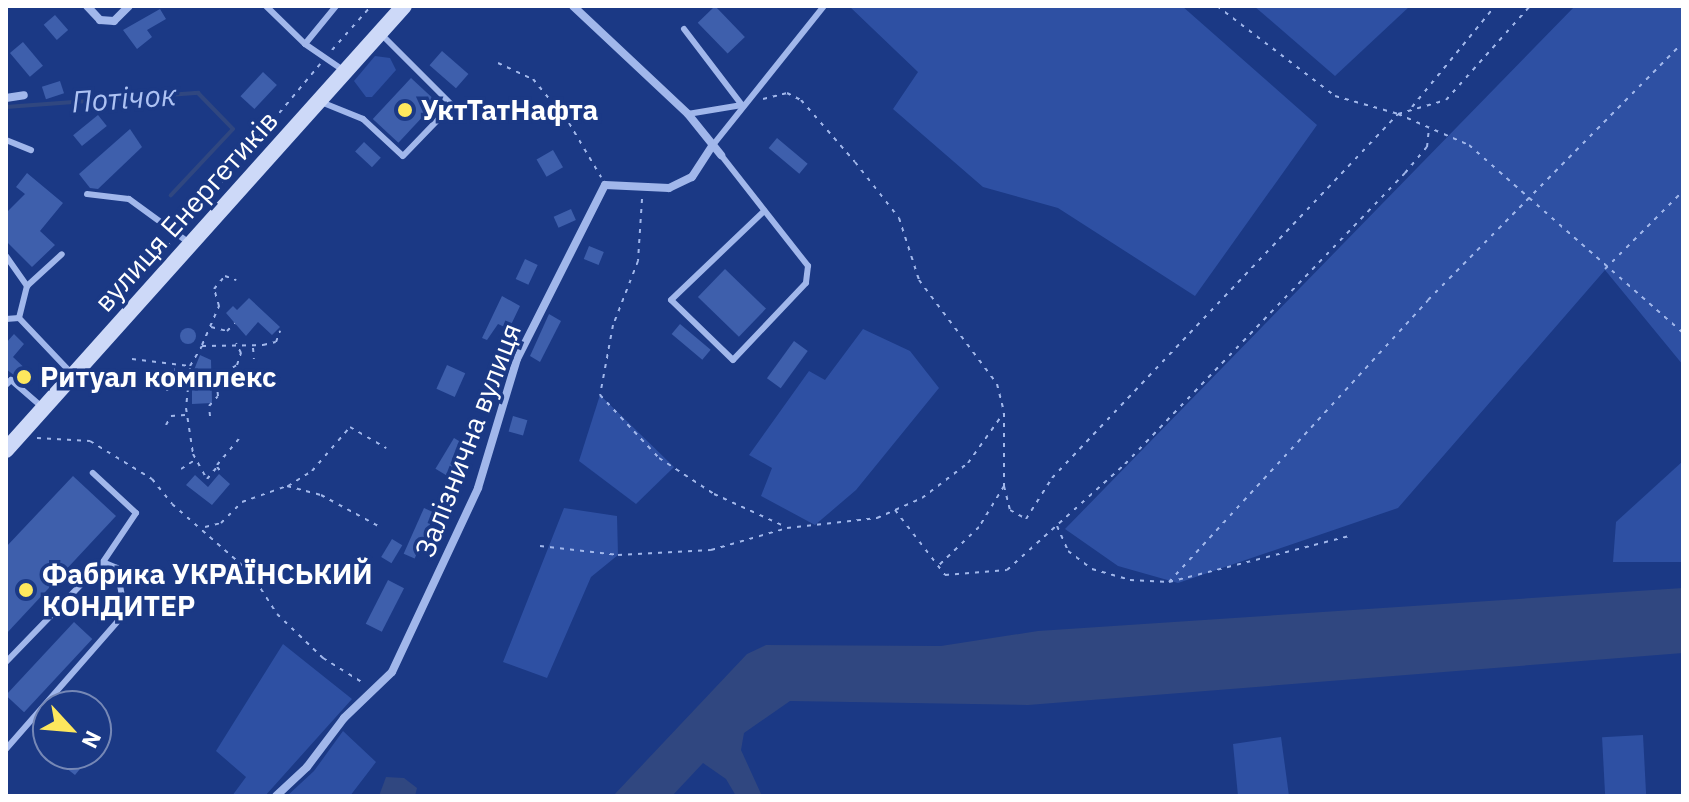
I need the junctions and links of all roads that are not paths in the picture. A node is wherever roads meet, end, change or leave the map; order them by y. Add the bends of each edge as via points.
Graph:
1 (87, 6) edge
2 (129, 6) edge
3 (266, 6) edge
4 (336, 6) edge
5 (404, 6) edge
6 (573, 6) edge
7 (824, 6) edge
8 (684, 29) dead end
9 (379, 33) junction
10 (305, 44) junction
11 (346, 72) junction
12 (24, 95) dead end
13 (6, 98) edge
14 (319, 101) junction
15 (742, 105) junction
16 (688, 114) junction
17 (6, 140) edge
18 (713, 145) junction
19 (31, 150) dead end
20 (721, 155) joint
21 (87, 194) dead end
22 (764, 211) junction
23 (183, 240) junction
24 (62, 254) dead end
25 (6, 256) edge
26 (27, 286) junction
27 (19, 318) junction
28 (6, 319) edge
29 (73, 375) junction
30 (6, 385) edge
31 (44, 408) junction
32 (6, 450) edge
33 (93, 473) dead end
34 (103, 562) junction
35 (6, 662) edge
36 (6, 749) edge
37 (276, 796) edge

1 - 2 street via 100,20 114,21
3 - 10 lane
4 - 10 lane
5 - 9 main road, вулиця Енергетиків
6 - 16 street
7 - 15 lane
8 - 15 lane
9 - 11 main road, вулиця Енергетиків
9 - 14 lane via 452,105 403,156 363,119
10 - 11 lane
11 - 14 main road, вулиця Енергетиків
12 - 13 street
14 - 23 main road, вулиця Енергетиків
15 - 16 lane
15 - 18 lane
16 - 18 street
17 - 19 lane
18 - 20 street
18 - 37 street, Залізнична вулиця via 692,177 669,188 605,185 517,359 478,488 392,672
20 - 22 lane
21 - 23 lane via 129,199
22 - 22 lane via 808,266 806,283 733,360 671,300
23 - 29 main road, вулиця Енергетиків
24 - 26 lane
25 - 26 lane
26 - 27 lane
27 - 28 lane
27 - 29 lane
29 - 31 main road, вулиця Енергетиків
30 - 31 lane via 11,380
31 - 32 main road, вулиця Енергетиків
33 - 34 lane via 136,513
34 - 35 lane
34 - 36 lane via 117,568 125,613

